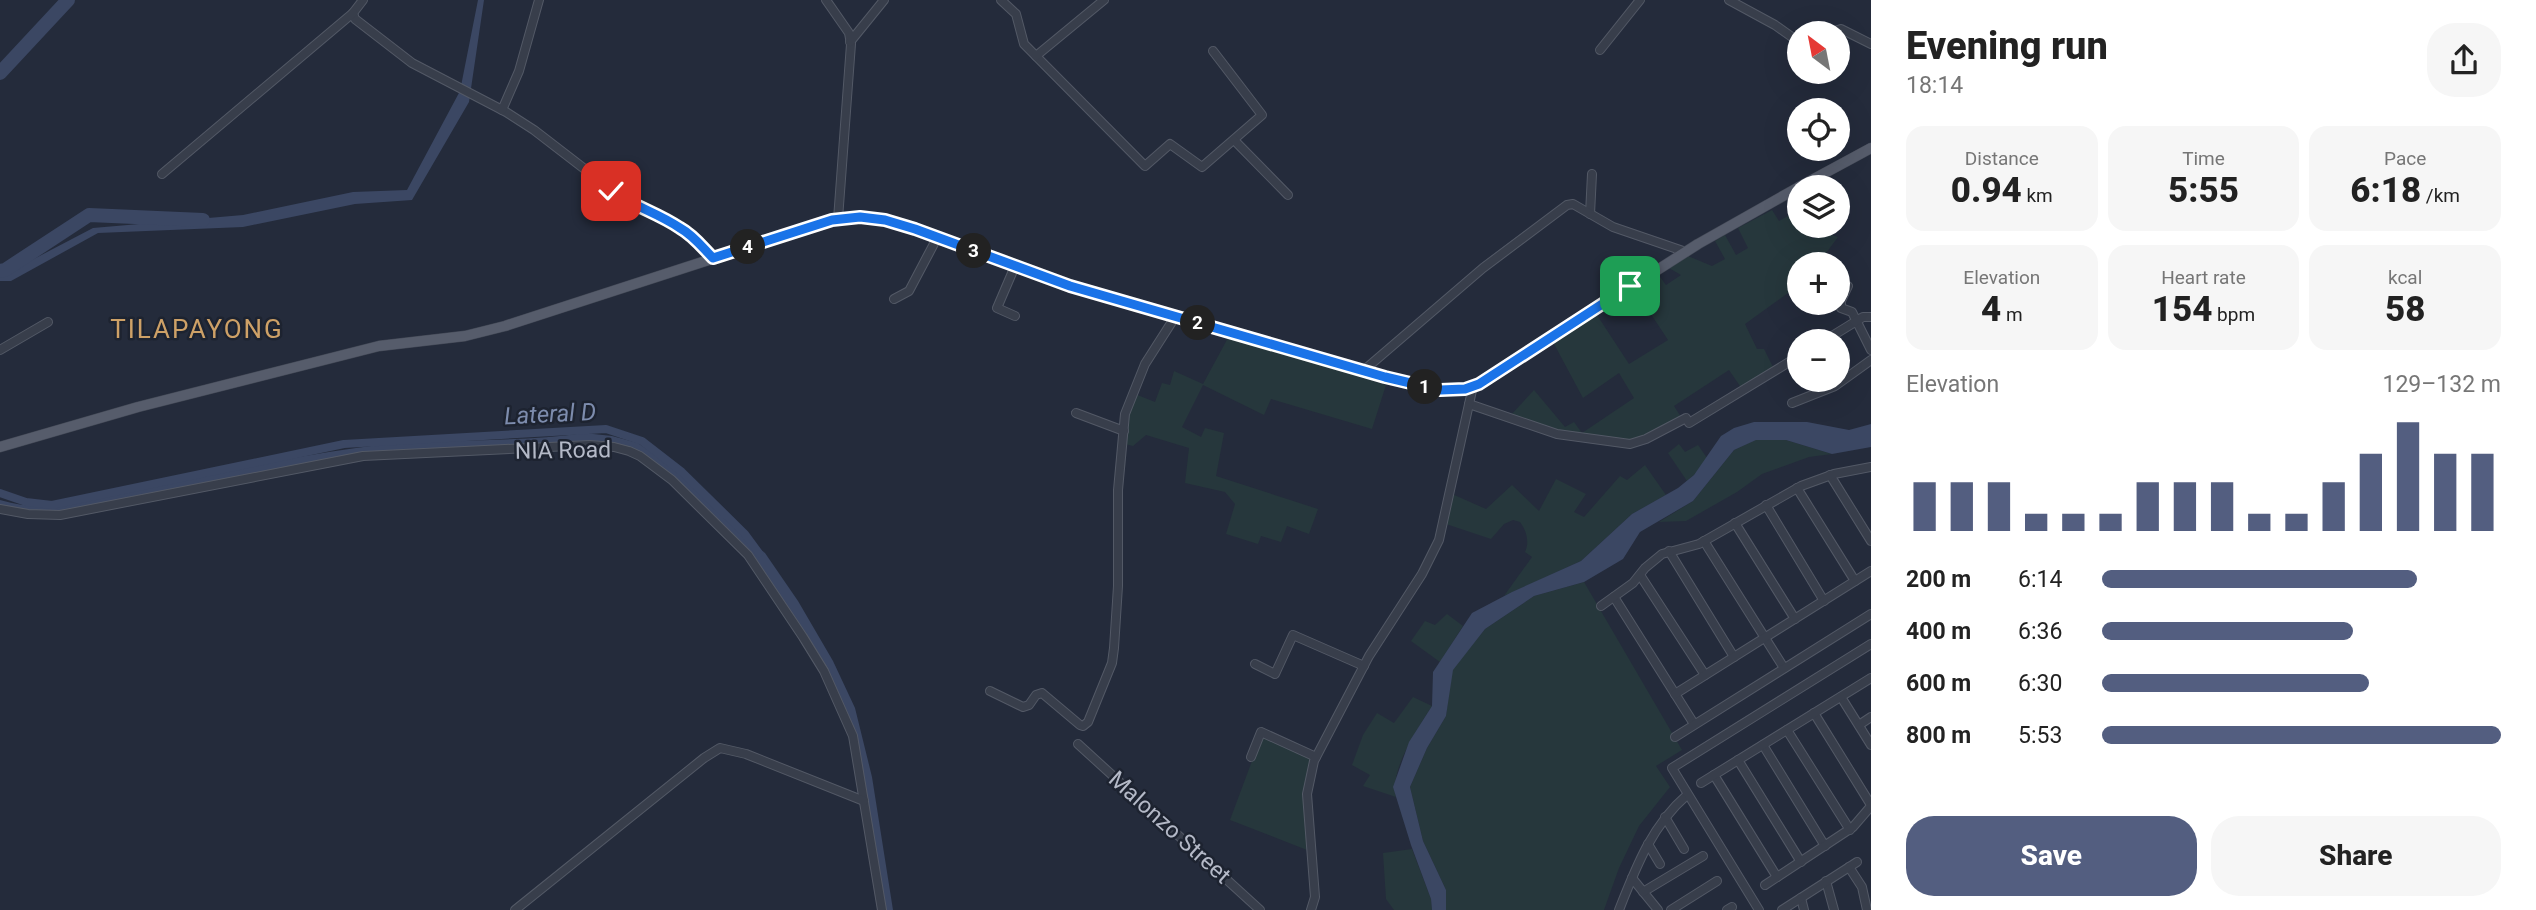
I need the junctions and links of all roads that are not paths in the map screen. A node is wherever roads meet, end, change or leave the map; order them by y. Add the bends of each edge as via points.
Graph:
1 (363, 0) edge
2 (539, 0) edge
3 (826, 0) edge
4 (884, 0) edge
5 (1001, 0) edge
6 (1104, 0) edge
7 (1640, 0) edge
8 (1729, 0) edge
9 (353, 13) junction
10 (1787, 34) edge
11 (1850, 34) edge
12 (850, 42) junction
13 (1871, 44) edge
14 (1600, 50) dead end
15 (1213, 51) dead end
16 (1036, 56) junction
17 (502, 110) junction
18 (1234, 139) junction
19 (1871, 148) edge
20 (162, 174) dead end
21 (1592, 174) dead end
22 (1821, 175) edge
23 (1787, 194) edge
24 (1288, 195) dead end
25 (1590, 214) junction
26 (838, 219) junction
27 (937, 237) junction
28 (1686, 252) junction
29 (713, 258) junction
30 (1015, 266) junction
31 (894, 299) dead end
32 (1850, 311) edge
33 (1015, 316) dead end
34 (1175, 317) junction
35 (1871, 317) edge
36 (1857, 321) junction
37 (48, 323) dead end
38 (1844, 329) edge
39 (0, 350) edge
40 (1871, 350) edge
41 (1871, 360) edge
42 (1787, 363) edge
43 (1363, 371) junction
44 (1473, 386) junction
45 (1792, 403) dead end
46 (1469, 404) junction
47 (1076, 413) dead end
48 (1124, 431) junction
49 (0, 447) edge
50 (1870, 470) edge
51 (1830, 475) junction
52 (1797, 488) junction
53 (1766, 505) junction
54 (0, 509) edge
55 (1735, 523) junction
56 (1704, 541) junction
57 (1871, 541) edge
58 (1670, 551) junction
59 (1871, 571) edge
60 (1640, 575) junction
61 (1855, 581) junction
62 (1614, 597) junction
63 (1824, 601) junction
64 (1601, 606) dead end
65 (1871, 614) edge
66 (1794, 619) junction
67 (1765, 638) junction
68 (1871, 644) edge
69 (1734, 657) junction
70 (1255, 664) dead end
71 (1364, 666) junction
72 (1784, 668) junction
73 (1705, 675) junction
74 (1871, 678) edge
75 (990, 691) dead end
76 (1675, 694) junction
77 (1841, 697) junction
78 (1814, 713) junction
79 (1871, 718) edge
80 (1694, 724) junction
81 (1858, 725) junction
82 (1787, 730) junction
83 (1675, 737) dead end
84 (1078, 744) dead end
85 (1763, 745) junction
86 (1871, 745) edge
87 (1251, 757) dead end
88 (1316, 757) junction
89 (1738, 760) junction
90 (1714, 775) junction
91 (1700, 783) dead end
92 (1687, 795) junction
93 (864, 801) junction
94 (1871, 806) edge
95 (1665, 817) junction
96 (1850, 830) junction
97 (1648, 844) junction
98 (1825, 846) junction
99 (1684, 849) dead end
100 (1703, 856) dead end
101 (1801, 862) junction
102 (1660, 864) dead end
103 (1777, 877) junction
104 (1632, 878) junction
105 (1717, 881) dead end
106 (1826, 881) junction
107 (1765, 885) dead end
108 (1643, 892) junction
109 (1801, 898) junction
110 (515, 910) edge
111 (882, 910) edge
112 (1260, 910) edge
113 (1311, 910) edge
114 (1619, 910) edge
115 (1658, 910) edge
116 (1671, 910) edge
117 (1759, 910) edge
118 (1782, 910) edge
119 (1804, 910) edge
120 (1834, 910) edge
121 (1867, 910) edge

1 - 9 street
2 - 17 street via 519,71
3 - 12 street via 849,33
4 - 12 street
5 - 16 street via 1016,14 1024,44
6 - 16 street
7 - 14 street
8 - 10 street
9 - 17 street via 412,63
9 - 20 street
11 - 13 street
12 - 26 street
15 - 18 street via 1262,115
16 - 18 street via 1145,166 1170,144 1202,167
17 - 29 street via 630,204 684,229
18 - 24 street
19 - 22 main road
21 - 25 street
23 - 28 main road
25 - 28 street via 1613,227
25 - 43 street via 1573,204 1561,208
26 - 27 main road via 885,220
26 - 29 main road
27 - 30 main road
27 - 31 street via 909,290
28 - 44 main road
29 - 49 main road via 505,326 465,336 379,346
30 - 33 street via 997,308
30 - 34 main road
32 - 36 street
34 - 43 main road
34 - 48 street via 1142,371 1125,414
35 - 36 street
36 - 38 street
36 - 40 street
37 - 39 street
41 - 45 street via 1835,386
42 - 46 street via 1689,423 1686,418 1630,444 1557,434
43 - 44 main road via 1440,390
44 - 46 street
46 - 71 street via 1439,540
47 - 48 street
48 - 75 street via 1113,656 1088,722 1080,725 1042,693 1023,707
50 - 51 street
51 - 52 street
51 - 57 street
52 - 53 street
52 - 61 street
53 - 55 street
53 - 63 street
54 - 93 street, NIA Road via 60,515 363,456 590,445 629,451 672,480 748,555 763,576 824,671 840,705 853,736
55 - 56 street
55 - 66 street
56 - 58 street
56 - 67 street
58 - 60 street
58 - 69 street
59 - 61 street
60 - 62 street
60 - 73 street
61 - 63 street
62 - 64 street
62 - 76 street
63 - 66 street
65 - 72 street
66 - 67 street
67 - 69 street
67 - 72 street
68 - 92 street via 1674,766
69 - 73 street
70 - 71 street via 1275,674 1293,635
71 - 88 street
72 - 80 street
73 - 76 street
74 - 77 street
76 - 80 street
77 - 78 street
77 - 81 street
78 - 82 street
78 - 94 street
79 - 81 street
80 - 83 street
81 - 86 street
82 - 85 street
82 - 96 street
84 - 112 street, Malonzo Street
85 - 89 street
85 - 98 street
87 - 88 street via 1261,732
88 - 113 street via 1307,794 1315,897
89 - 90 street
89 - 101 street
90 - 91 street
90 - 103 street
92 - 95 street
92 - 117 street
93 - 110 street via 720,748
93 - 111 street, NIA Road
94 - 96 street
95 - 97 street
95 - 99 street
96 - 98 street
97 - 102 street
97 - 104 street
98 - 101 street
100 - 108 street
101 - 103 street
103 - 107 street
104 - 108 street
104 - 114 street
105 - 116 street
106 - 109 street
106 - 120 street
106 - 121 street via 1853,864
108 - 115 street
109 - 118 street
109 - 119 street

